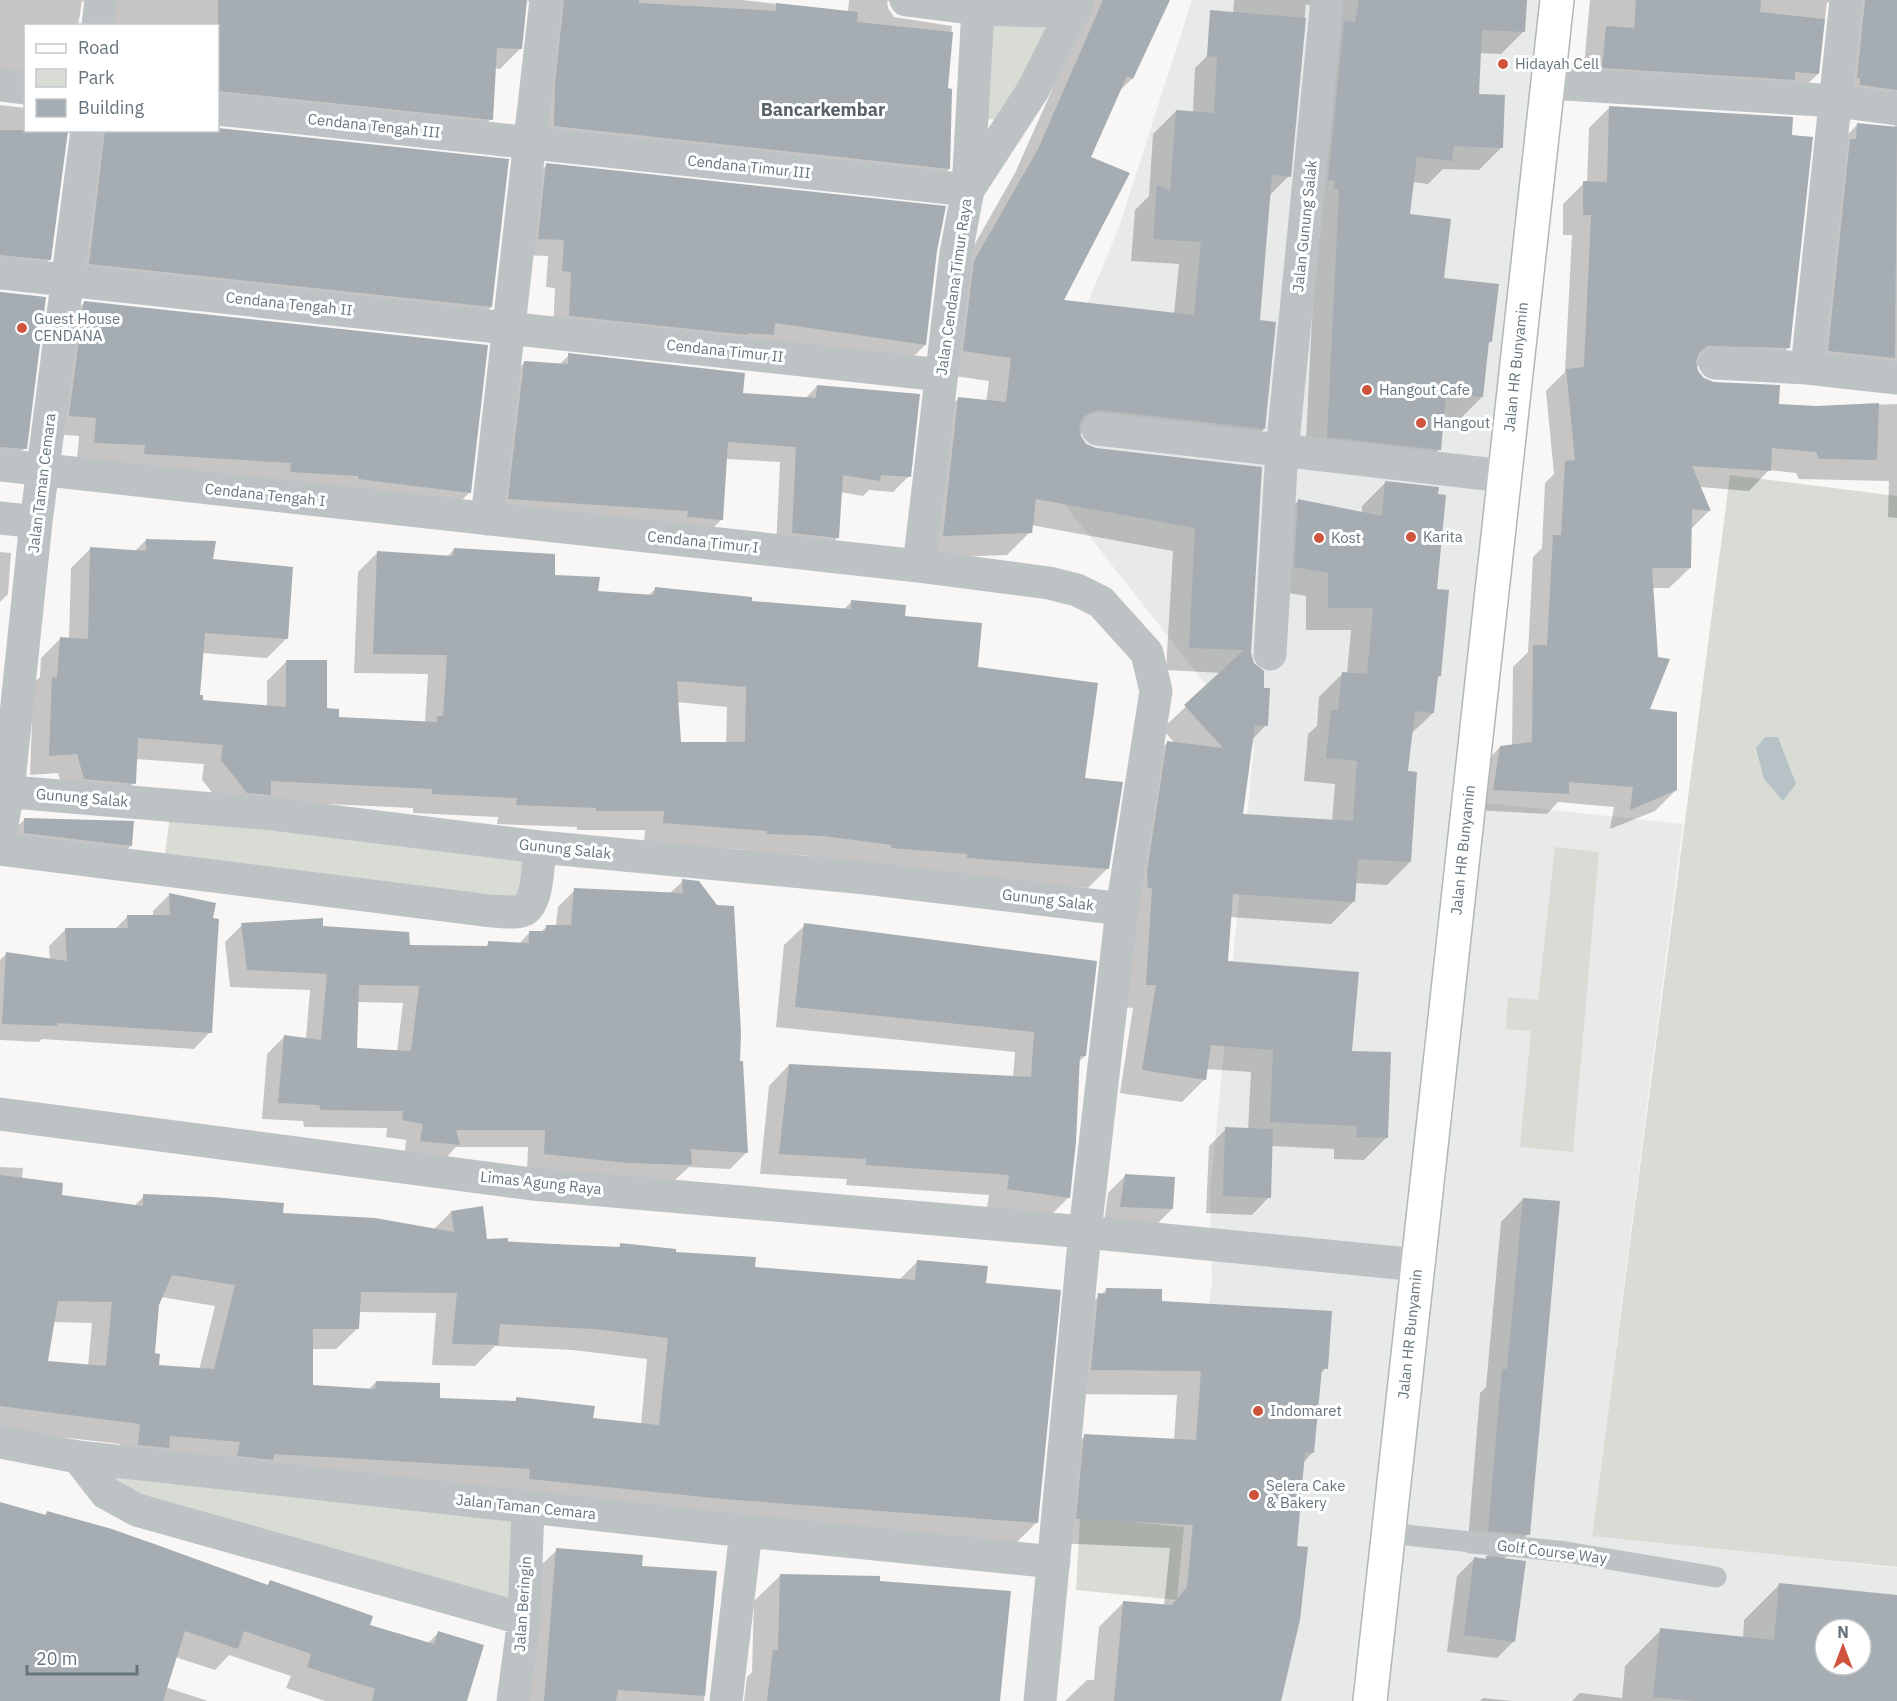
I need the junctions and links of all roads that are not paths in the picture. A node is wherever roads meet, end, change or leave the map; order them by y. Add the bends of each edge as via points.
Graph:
1 (101, 0) edge
2 (546, 0) edge
3 (906, 0) edge
4 (1328, 0) edge
5 (1557, 0) edge
6 (1846, 0) edge
7 (1076, 6) edge
8 (978, 9) junction
9 (98, 24) edge
10 (1549, 82) junction
11 (0, 85) edge
12 (24, 88) edge
13 (1836, 101) junction
14 (1897, 109) edge
15 (219, 110) edge
16 (87, 132) edge
17 (531, 143) junction
18 (968, 190) junction
19 (0, 273) edge
20 (67, 280) junction
21 (510, 328) junction
22 (1715, 363) dead end
23 (1807, 368) junction
24 (941, 375) junction
25 (1897, 378) edge
26 (1098, 429) dead end
27 (1282, 451) junction
28 (0, 465) edge
29 (44, 471) junction
30 (1504, 476) junction
31 (0, 518) edge
32 (487, 519) junction
33 (36, 522) junction
34 (919, 566) junction
35 (1270, 654) dead end
36 (4, 791) edge
37 (0, 836) edge
38 (540, 847) junction
39 (0, 849) edge
40 (1122, 909) junction
41 (0, 1114) edge
42 (1085, 1232) junction
43 (1418, 1265) junction
44 (0, 1442) edge
45 (78, 1457) junction
46 (528, 1507) junction
47 (746, 1531) junction
48 (1387, 1533) junction
49 (1054, 1562) junction
50 (1716, 1577) dead end
51 (524, 1619) junction
52 (513, 1701) edge
53 (726, 1701) edge
54 (1040, 1701) edge
55 (1370, 1701) edge

1 - 9 street
2 - 17 street
3 - 8 street
4 - 27 street, Jalan Gunung Salak
5 - 10 main road, Jalan HR Bunyamin
6 - 13 street
7 - 8 street
7 - 18 street, Jalan Cendana Timur Raya via 1033,90
8 - 18 street
10 - 13 street
10 - 30 main road, Jalan HR Bunyamin
11 - 12 street
13 - 14 street
13 - 23 street
15 - 17 street, Cendana Tengah III
16 - 20 street, Jalan Taman Cemara
17 - 18 street, Cendana Timur III
17 - 21 street
18 - 24 street, Jalan Cendana Timur Raya
19 - 20 street, Cendana Tengah II
20 - 21 street, Cendana Tengah II
20 - 29 street, Jalan Taman Cemara
21 - 24 street, Cendana Timur II
21 - 32 street
22 - 23 street
23 - 25 street
24 - 34 street, Jalan Cendana Timur Raya
26 - 27 street
27 - 30 street
27 - 35 street, Jalan Gunung Salak
28 - 29 street, Cendana Tengah I
29 - 32 street, Cendana Tengah I
29 - 33 street, Jalan Taman Cemara
30 - 43 main road, Jalan HR Bunyamin
31 - 33 street
32 - 34 street, Cendana Timur I
33 - 36 street, Jalan Taman Cemara
34 - 40 street, Cendana Timur I via 1077,590 1101,602 1147,653 1156,691
36 - 37 street, Jalan Taman Cemara
36 - 38 street, Gunung Salak via 273,814
38 - 39 street via 533,897 528,907 518,912
38 - 40 street, Gunung Salak via 866,878
40 - 42 street, Cendana Timur I
41 - 42 street, Limas Agung Raya via 532,1184
42 - 43 street, Limas Agung Raya
42 - 49 street, Cendana Timur I
43 - 48 main road, Jalan HR Bunyamin
44 - 45 street, Jalan Taman Cemara
45 - 46 street, Jalan Taman Cemara
45 - 51 street via 106,1493 137,1509
46 - 47 street, Jalan Taman Cemara
46 - 51 street, Jalan Beringin
47 - 49 street, Jalan Taman Cemara
47 - 53 street
48 - 50 lane, Golf Course Way via 1566,1552
48 - 55 main road, Jalan HR Bunyamin
49 - 54 street, Cendana Timur I
51 - 52 street, Jalan Beringin

